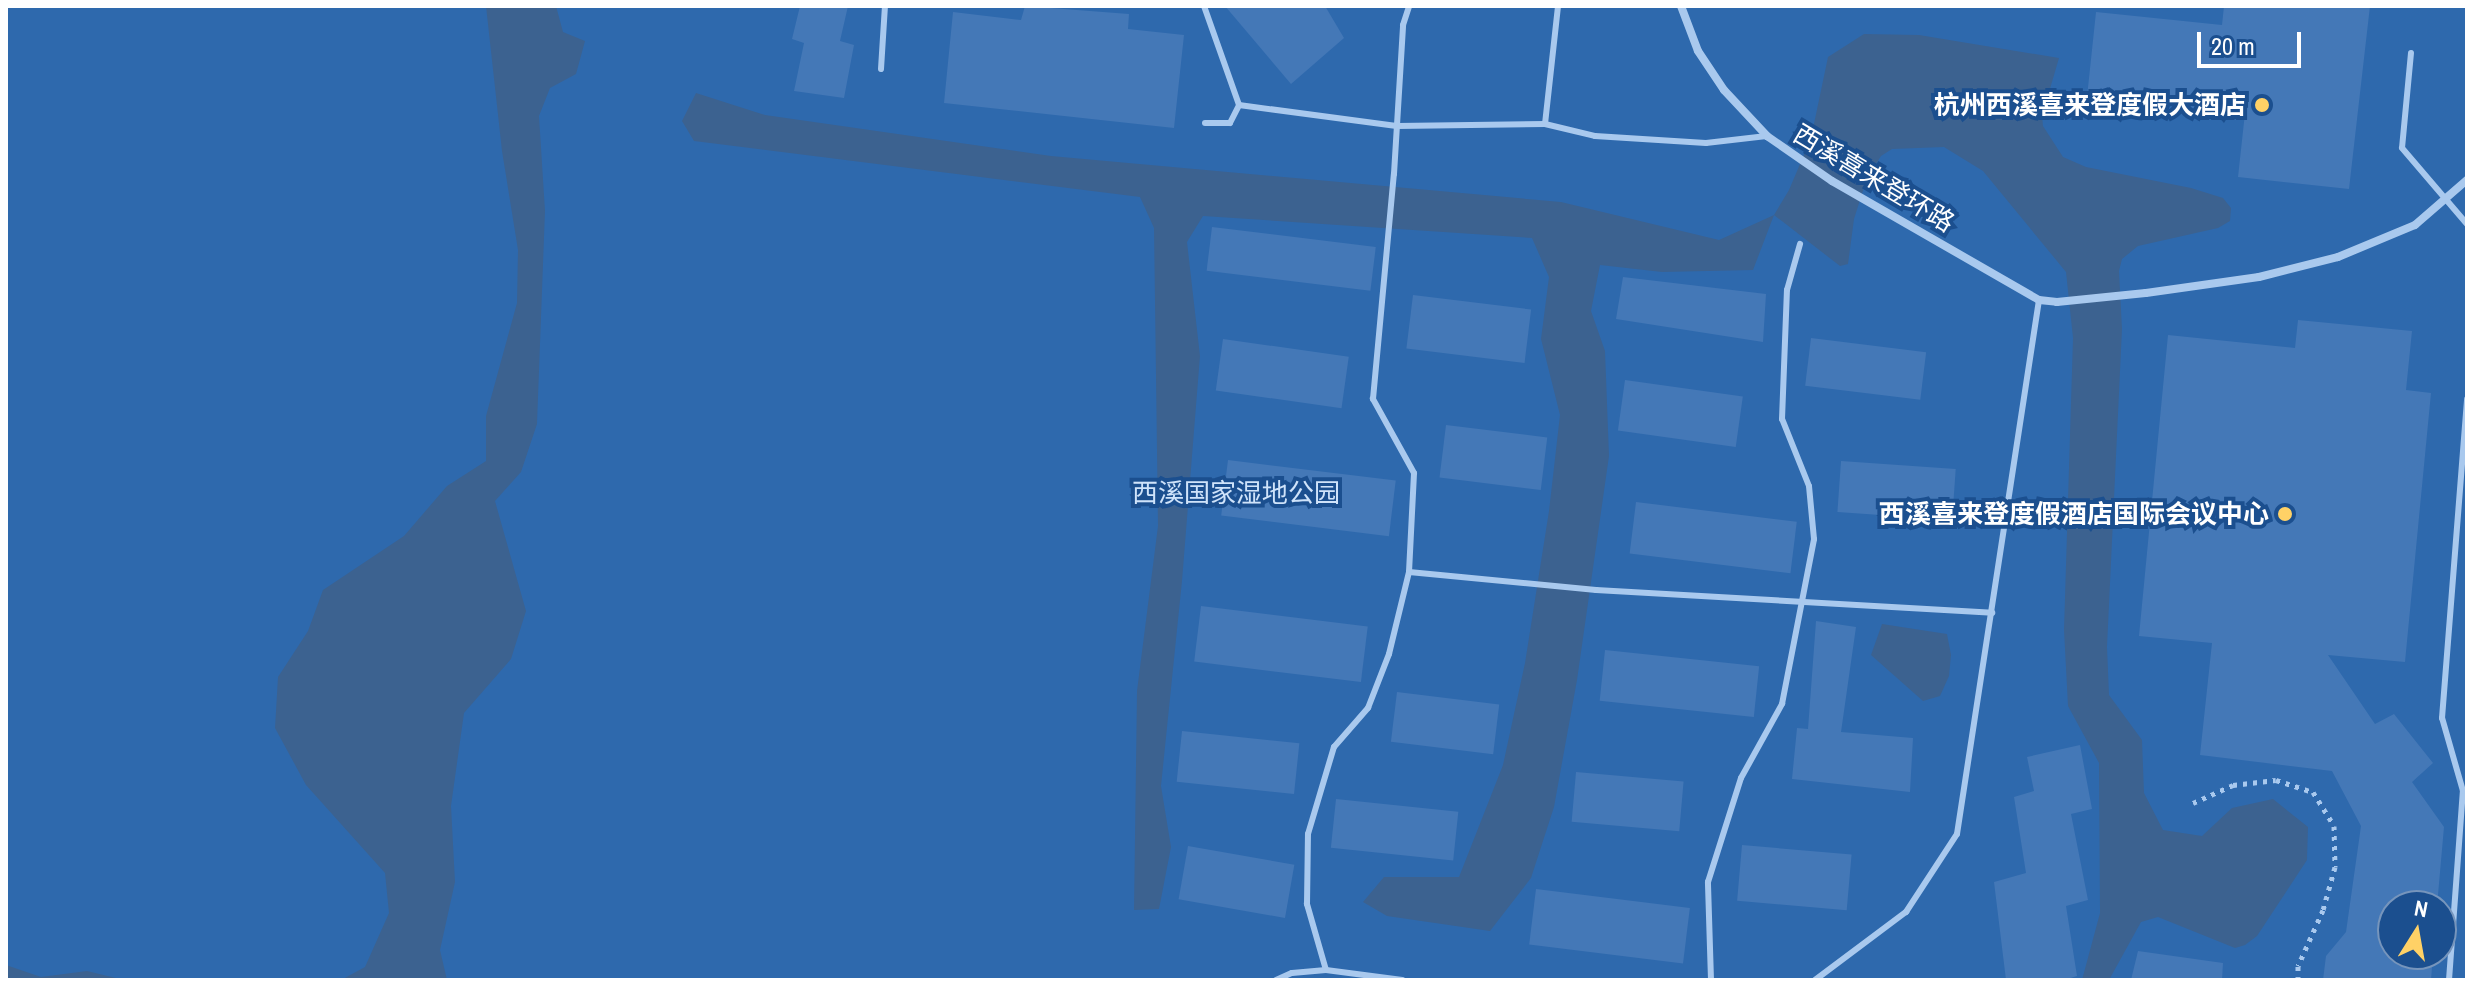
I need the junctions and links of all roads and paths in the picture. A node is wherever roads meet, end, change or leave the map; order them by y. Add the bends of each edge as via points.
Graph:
1 (885, 6) edge
2 (1204, 6) edge
3 (1409, 6) edge
4 (1558, 6) edge
5 (1681, 6) edge
6 (2411, 53) dead end
7 (881, 69) dead end
8 (1239, 105) junction
9 (1205, 123) dead end
10 (1545, 124) junction
11 (1397, 126) junction
12 (1767, 136) junction
13 (2467, 180) edge
14 (2449, 199) junction
15 (2467, 224) edge
16 (1800, 244) dead end
17 (2039, 300) junction
18 (2467, 399) edge
19 (1409, 572) junction
20 (1801, 604) junction
21 (1992, 613) junction
22 (2193, 803) dead end
23 (1326, 970) junction
24 (1276, 980) edge
25 (1402, 980) edge
26 (1711, 980) edge
27 (1815, 980) edge
28 (2298, 980) edge
29 (2449, 980) edge

1 - 7 lane
2 - 8 lane
3 - 11 lane via 1403,25
4 - 10 lane
5 - 12 street, 西溪喜来登环路 via 1698,51 1724,90
6 - 14 lane via 2402,148
8 - 9 lane via 1230,123
8 - 11 lane
10 - 11 lane
10 - 12 lane via 1595,136 1706,143
11 - 19 lane via 1373,399 1414,473
12 - 17 street, 西溪喜来登环路 via 1832,181
13 - 14 street
14 - 15 lane
14 - 17 street, 西溪喜来登环路 via 2415,225 2338,257 2259,277 2146,293
16 - 20 lane via 1787,290 1782,419 1809,486 1814,539
17 - 21 lane
18 - 29 lane via 2442,718 2463,791
19 - 20 lane
19 - 23 lane via 1389,654 1368,708 1334,747 1308,834 1307,904
20 - 21 lane
20 - 26 lane via 1782,704 1741,778 1708,882
21 - 27 lane via 1957,834 1906,912
22 - 28 path via 2233,785 2276,780 2313,792 2334,826 2335,867 2298,966
23 - 24 lane
23 - 25 lane

